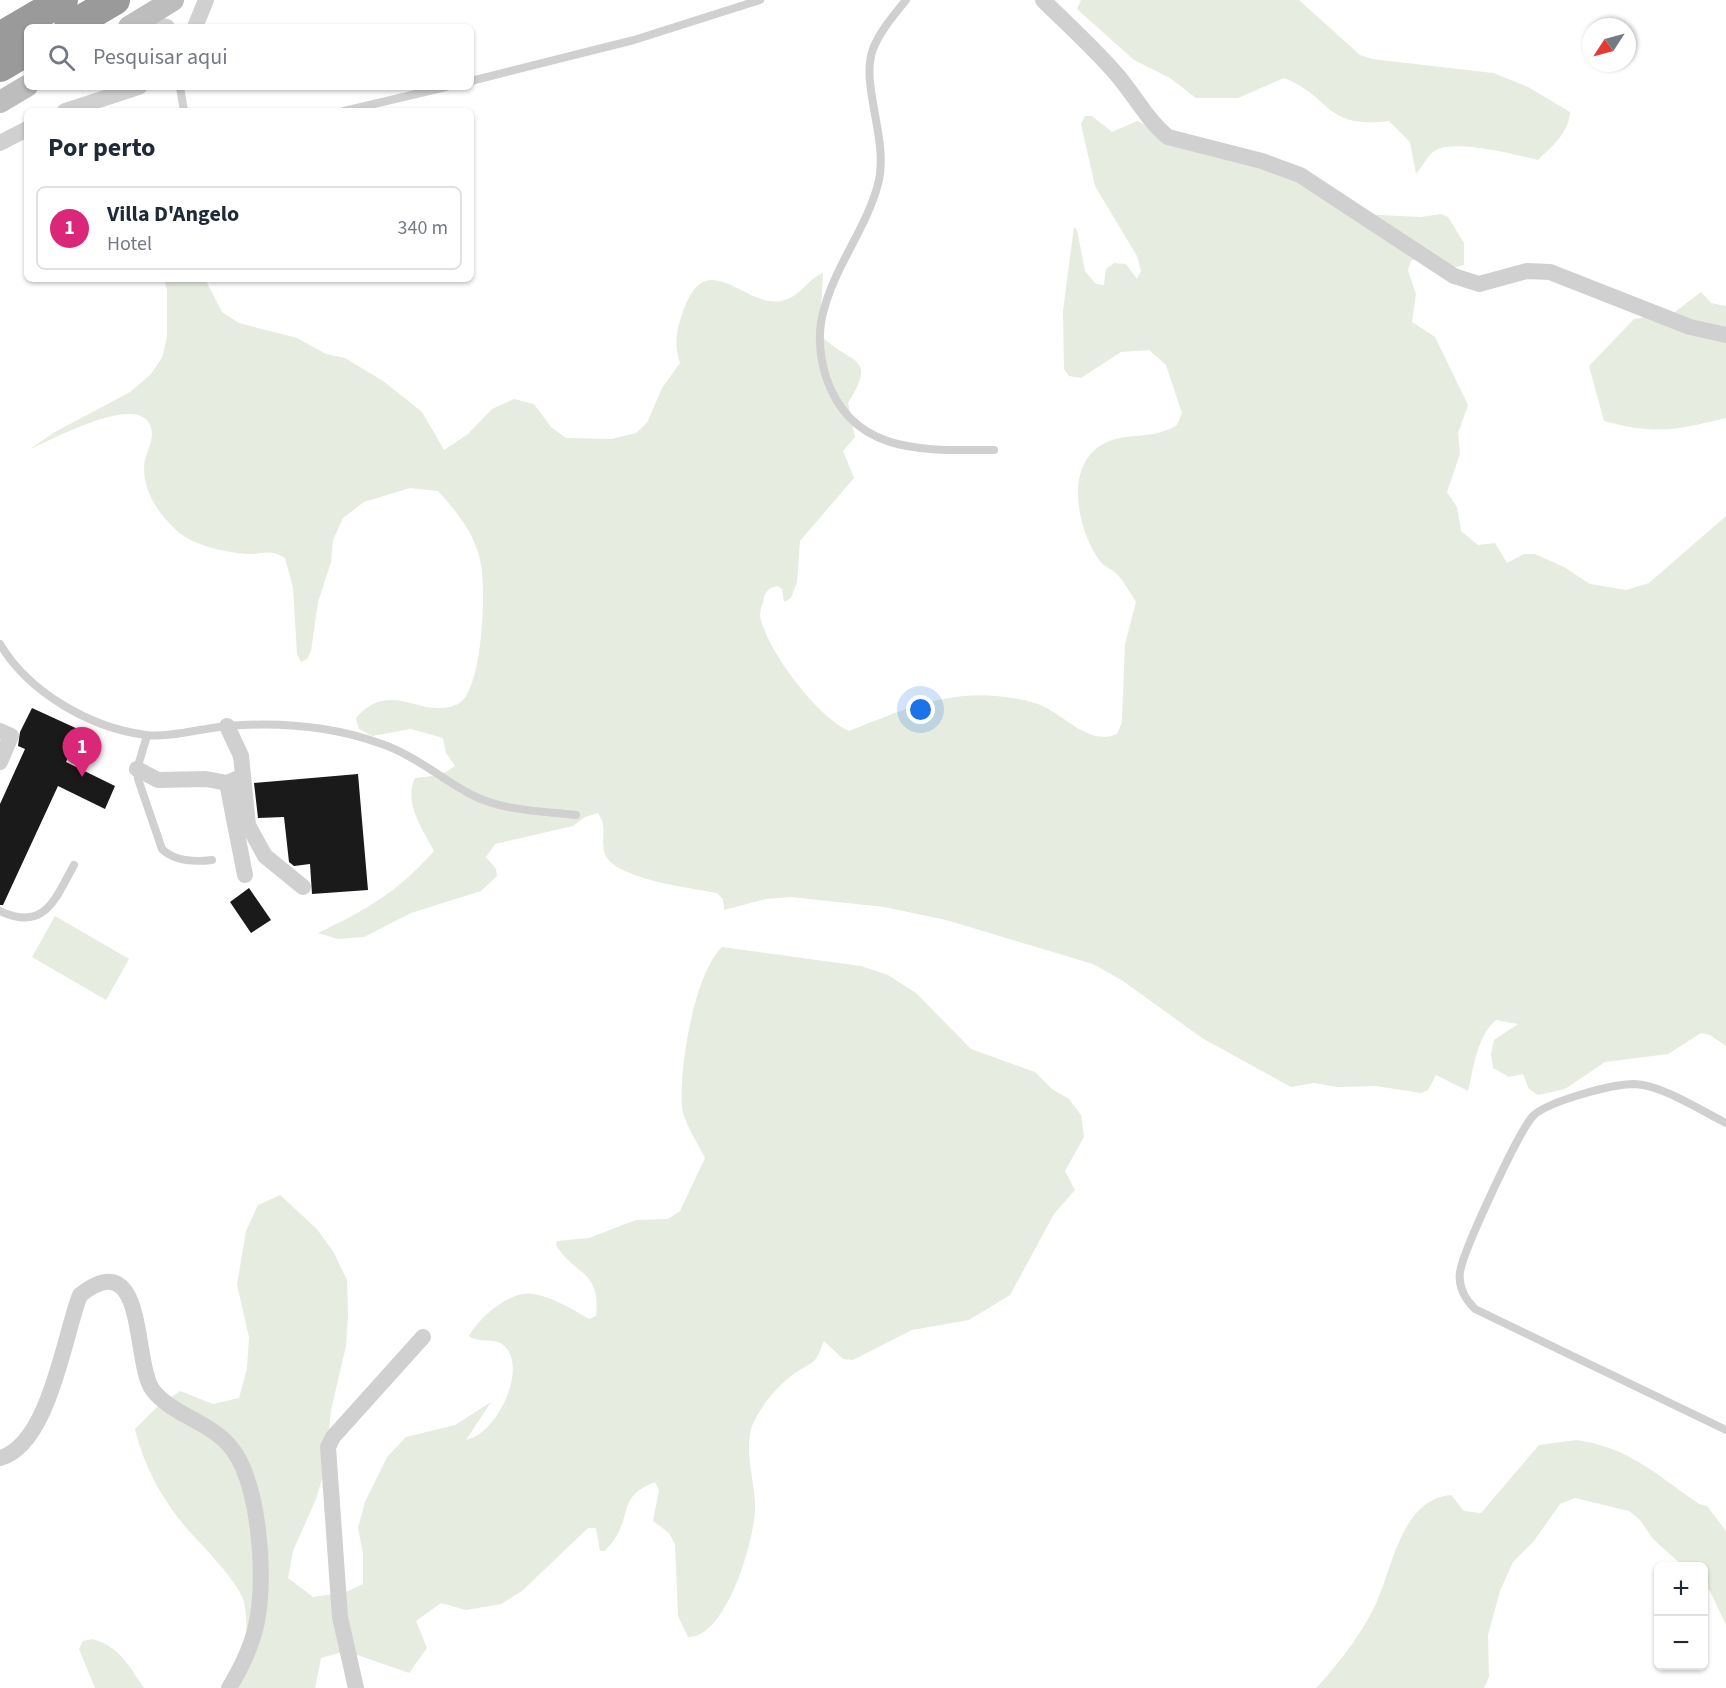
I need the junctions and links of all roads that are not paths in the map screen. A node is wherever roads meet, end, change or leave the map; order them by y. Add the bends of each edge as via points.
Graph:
1 (63, 0) edge
2 (116, 0) edge
3 (173, 0) edge
4 (206, 0) edge
5 (760, 0) edge
6 (906, 0) edge
7 (1043, 0) edge
8 (74, 24) edge
9 (134, 24) edge
10 (196, 24) edge
11 (0, 37) edge
12 (24, 53) edge
13 (0, 67) edge
14 (474, 80) edge
15 (24, 88) edge
16 (130, 90) edge
17 (180, 90) edge
18 (433, 90) edge
19 (0, 102) edge
20 (74, 108) edge
21 (184, 108) edge
22 (357, 108) edge
23 (24, 131) edge
24 (0, 143) edge
25 (1726, 335) edge
26 (994, 450) dead end
27 (0, 644) edge
28 (227, 726) junction
29 (0, 731) edge
30 (147, 736) junction
31 (0, 762) edge
32 (137, 769) junction
33 (235, 779) junction
34 (576, 815) dead end
35 (212, 860) dead end
36 (74, 865) dead end
37 (245, 875) dead end
38 (303, 887) dead end
39 (0, 911) edge
40 (1726, 1123) edge
41 (423, 1337) dead end
42 (1726, 1430) edge
43 (0, 1458) edge
44 (229, 1688) edge
45 (356, 1688) edge

1 - 11 highway
2 - 8 highway
3 - 9 street
4 - 10 street
5 - 14 lane via 634,40
6 - 26 lane via 872,51 871,89 882,145 878,181 825,304 819,332 823,366 831,393 867,434 921,450
7 - 25 street via 1095,50 1156,127 1176,139 1300,174 1454,276 1479,284 1527,271 1550,272 1690,327
12 - 13 highway
15 - 19 street
16 - 20 street
17 - 21 lane
18 - 22 lane
23 - 24 street
27 - 30 lane via 8,658 74,712
28 - 30 lane
28 - 33 street via 242,756
28 - 34 lane via 321,728 380,743 427,765 471,794 508,808
29 - 31 street via 11,736
30 - 32 lane
32 - 33 street via 158,780
32 - 35 lane via 162,849 178,858
33 - 37 street
33 - 38 street via 248,825 265,856
36 - 39 lane via 44,912 28,919
40 - 42 lane via 1660,1091 1634,1084 1552,1105 1537,1113 1528,1120 1460,1271 1466,1300 1475,1309
41 - 45 street via 349,1418 328,1447 340,1617
43 - 44 street via 25,1441 40,1417 57,1378 80,1295 102,1282 114,1283 133,1302 146,1378 153,1391 229,1445 245,1470 256,1512 260,1588 257,1622 245,1658

